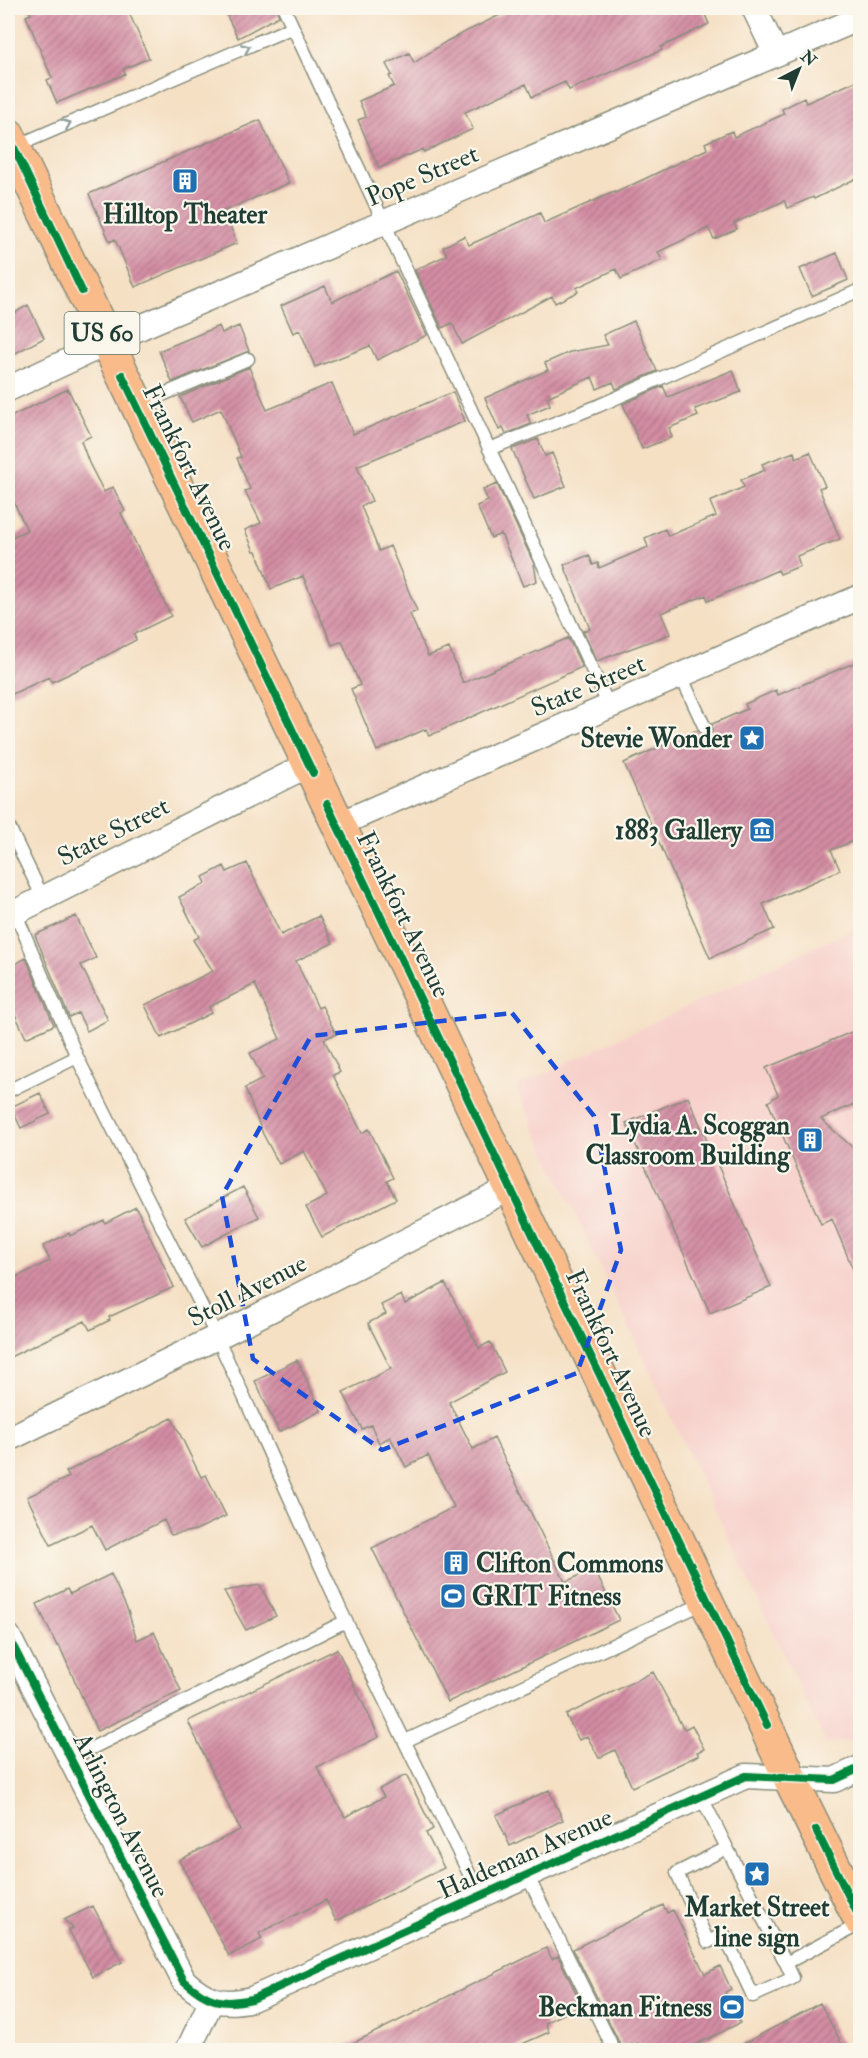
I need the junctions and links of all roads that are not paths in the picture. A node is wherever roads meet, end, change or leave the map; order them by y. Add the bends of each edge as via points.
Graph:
1 (284, 8) edge
2 (754, 8) edge
3 (861, 18) edge
4 (293, 27) junction
5 (776, 54) junction
6 (10, 141) edge
7 (383, 223) junction
8 (861, 290) edge
9 (107, 342) junction
10 (248, 359) dead end
11 (8, 389) edge
12 (137, 406) junction
13 (489, 449) junction
14 (861, 597) edge
15 (681, 676) junction
16 (609, 706) junction
17 (705, 728) dead end
18 (308, 765) junction
19 (8, 825) edge
20 (337, 825) junction
21 (44, 898) junction
22 (11, 914) edge
23 (77, 1057) junction
24 (8, 1090) edge
25 (510, 1188) junction
26 (218, 1337) junction
27 (8, 1439) edge
28 (707, 1602) junction
29 (346, 1621) junction
30 (8, 1636) edge
31 (405, 1741) junction
32 (70, 1759) junction
33 (861, 1768) edge
34 (790, 1778) junction
35 (701, 1796) junction
36 (727, 1848) junction
37 (527, 1875) junction
38 (480, 1896) junction
39 (861, 1922) edge
40 (786, 1963) junction
41 (212, 2000) junction
42 (188, 2050) edge
43 (614, 2050) edge

1 - 4 lane
2 - 5 street
3 - 5 street, Pope Street
6 -> 4 lane
4 - 7 lane
5 - 7 street, Pope Street
6 - 9 main road, Frankfort Avenue / US 60
7 - 9 street, Pope Street
7 - 13 lane
8 - 13 lane via 598,406
9 - 11 street, Pope Street
9 - 12 main road, Frankfort Avenue / US 60
10 - 12 lane
12 - 18 main road, Frankfort Avenue / US 60
13 - 16 lane
14 - 15 street, State Street
15 - 16 street, State Street
15 - 17 lane
16 - 20 street, State Street
18 - 20 main road, Frankfort Avenue / US 60
18 - 21 street, State Street
19 - 21 lane
20 - 25 main road, Frankfort Avenue / US 60
21 - 22 street, State Street
22 - 23 lane
23 - 24 lane
23 - 26 lane
25 - 26 street, Stoll Avenue
25 - 28 main road, Frankfort Avenue / US 60
26 - 27 street, Stoll Avenue
26 - 29 lane
28 - 31 lane
28 - 34 main road, Frankfort Avenue / US 60
29 - 31 lane
29 - 32 lane
30 - 32 street, Arlington Avenue
31 - 38 lane
32 - 41 street, Arlington Avenue via 184,1981
33 - 34 street, Haldeman Avenue via 834,1780
34 - 35 street, Haldeman Avenue via 746,1776
34 - 39 main road, Frankfort Avenue / US 60
35 - 36 lane
35 - 37 street, Haldeman Avenue
36 - 40 lane
36 - 40 lane via 677,1873 708,1942 724,1934 753,1996 793,1978
37 - 38 street, Haldeman Avenue
37 - 43 lane
38 - 41 street, Haldeman Avenue via 252,1999 236,2003
39 - 40 lane
41 - 42 street

